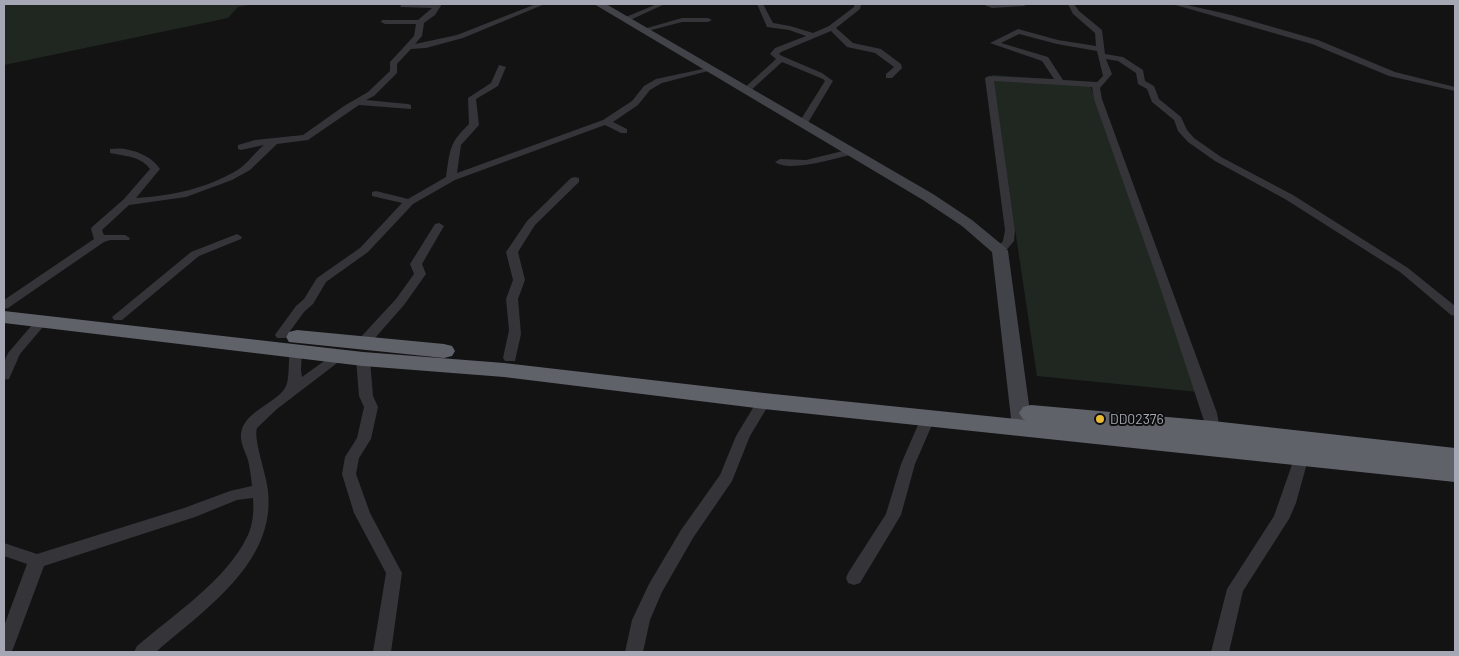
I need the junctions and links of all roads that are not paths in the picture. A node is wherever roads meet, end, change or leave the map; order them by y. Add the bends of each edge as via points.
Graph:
1 (542, 4) edge
2 (604, 4) edge
3 (662, 4) edge
4 (760, 4) edge
5 (858, 4) edge
6 (985, 4) edge
7 (1024, 4) edge
8 (1071, 4) edge
9 (1175, 4) edge
10 (438, 5) edge
11 (403, 6) dead end
12 (625, 19) junction
13 (708, 20) dead end
14 (385, 22) dead end
15 (420, 22) junction
16 (832, 28) junction
17 (644, 30) junction
18 (814, 36) junction
19 (408, 47) junction
20 (1100, 53) junction
21 (780, 58) junction
22 (502, 67) dead end
23 (712, 69) junction
24 (889, 76) dead end
25 (1060, 82) junction
26 (1098, 85) junction
27 (1455, 89) edge
28 (745, 91) junction
29 (356, 102) junction
30 (408, 108) dead end
31 (606, 122) junction
32 (803, 124) junction
33 (624, 131) dead end
34 (275, 142) junction
35 (242, 147) dead end
36 (113, 151) dead end
37 (851, 152) junction
38 (780, 162) dead end
39 (451, 178) junction
40 (575, 180) dead end
41 (376, 194) dead end
42 (127, 202) junction
43 (409, 202) junction
44 (439, 226) dead end
45 (237, 237) dead end
46 (126, 238) dead end
47 (100, 240) junction
48 (1000, 251) junction
49 (4, 305) edge
50 (1455, 312) edge
51 (4, 317) edge
52 (118, 317) junction
53 (42, 321) junction
54 (289, 343) junction
55 (363, 351) junction
56 (340, 357) junction
57 (510, 358) junction
58 (4, 376) edge
59 (290, 391) junction
60 (764, 402) junction
61 (928, 418) junction
62 (1022, 420) junction
63 (1213, 429) junction
64 (1302, 456) junction
65 (1455, 457) edge
66 (1455, 473) edge
67 (259, 491) junction
68 (4, 549) edge
69 (37, 561) junction
70 (854, 578) dead end
71 (4, 649) edge
72 (143, 652) edge
73 (382, 652) edge
74 (634, 652) edge
75 (1220, 652) edge

1 - 19 street via 461,37 428,46
2 - 12 street
3 - 12 street
4 - 18 street via 770,25
5 - 16 street via 858,8
6 - 7 street
8 - 20 street via 1098,32
9 - 27 street via 1315,42 1392,74
10 - 11 street
10 - 15 street
12 - 17 street
13 - 17 street via 682,20
14 - 15 street
15 - 19 street via 418,36
16 - 18 street
16 - 24 street via 850,45 878,50 898,66
17 - 23 street
18 - 21 street via 775,52
19 - 29 street via 393,64 393,73 371,94
20 - 25 street via 1018,32 994,43 1045,59
20 - 26 street via 1108,74
20 - 50 street via 1120,58 1140,72 1141,82 1178,119 1187,136 1204,150 1290,197 1404,270
21 - 28 street
21 - 32 street via 829,81
22 - 39 street via 495,84 472,98 474,125 456,145
23 - 28 street
23 - 31 street via 659,81 635,103
25 - 26 street
25 - 48 street via 990,78 1010,230 1008,241
26 - 63 street via 1098,100 1164,281
28 - 32 street
29 - 30 street
29 - 34 street via 305,138
31 - 33 street
31 - 39 street
32 - 37 street
34 - 35 street
34 - 42 street via 244,170 191,193
36 - 42 street via 142,158 155,166 146,182
37 - 38 street via 806,162
37 - 48 street via 964,220
39 - 43 street
40 - 57 street via 531,223 512,252 519,280 510,304 516,325
41 - 43 street
42 - 47 street via 96,229
43 - 54 street via 364,250 321,280 309,301 300,309
44 - 55 street via 416,264 420,274
45 - 52 street via 195,254
46 - 47 street
47 - 49 street
48 - 62 street
49 - 52 highway
51 - 53 highway
52 - 54 highway
53 - 54 highway
53 - 58 street via 14,353
54 - 55 highway
54 - 56 highway
54 - 59 street via 296,378
55 - 56 highway
55 - 57 highway
55 - 60 highway
55 - 73 street via 366,396 370,408 364,439 352,457 349,474 362,513 394,573
56 - 59 street
57 - 62 highway
59 - 67 street via 249,428 247,437 256,464
60 - 61 highway
60 - 74 street via 743,436 727,477 687,534 655,589 641,620
61 - 62 highway
61 - 70 street via 908,464 893,515
62 - 63 highway
62 - 64 highway via 1224,450
63 - 65 highway
64 - 66 highway
64 - 75 street via 1281,519 1235,589
67 - 69 street via 235,495 189,513
67 - 72 street via 258,528 236,568
68 - 69 street
69 - 71 street

